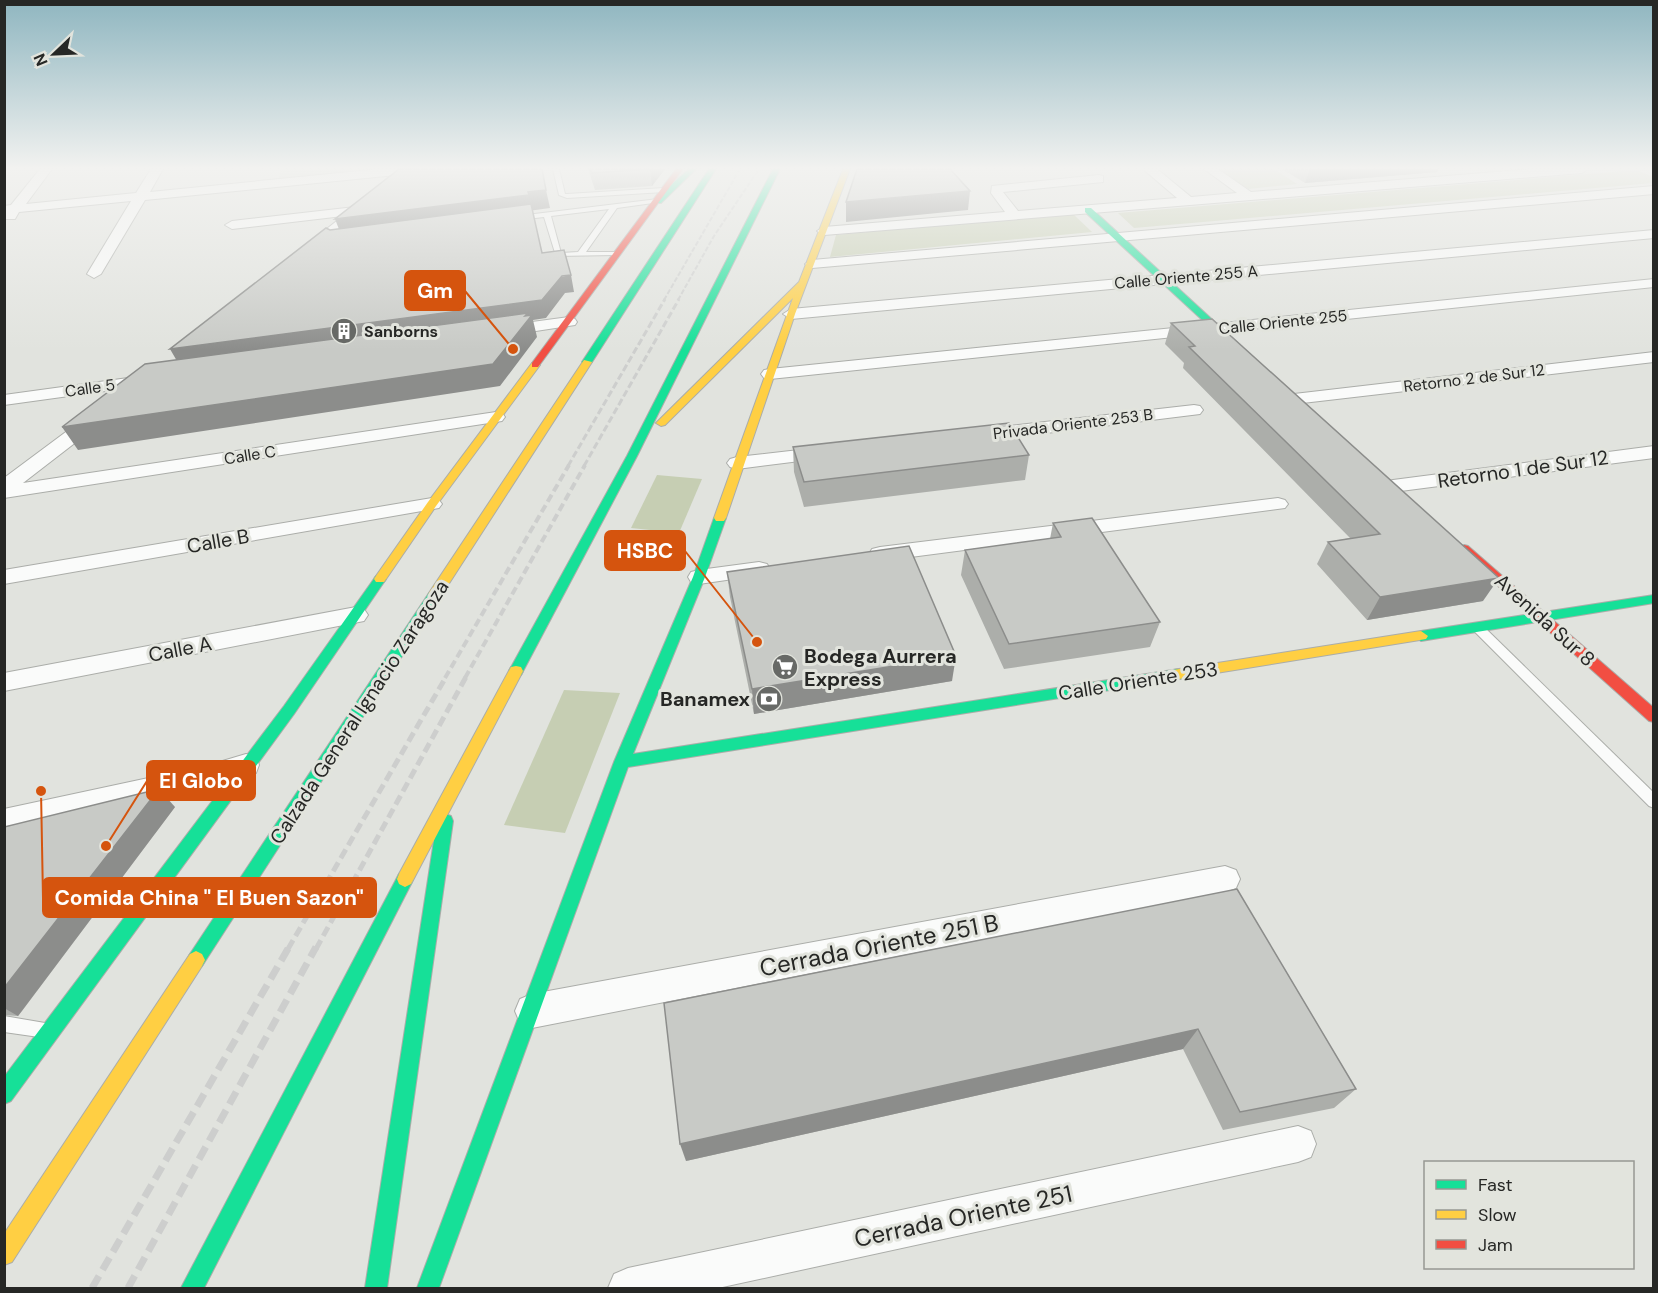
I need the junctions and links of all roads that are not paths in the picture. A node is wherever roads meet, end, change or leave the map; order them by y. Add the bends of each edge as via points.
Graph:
1 (122, 229) edge
2 (334, 229) edge
3 (551, 229) edge
4 (598, 229) edge
5 (635, 229) edge
6 (674, 229) edge
7 (747, 229) edge
8 (845, 229) edge
9 (1110, 229) edge
10 (1184, 229) edge
11 (824, 231) joint
12 (1653, 234) edge
13 (1116, 235) junction
14 (616, 254) junction
15 (580, 255) junction
16 (300, 257) edge
17 (812, 264) junction
18 (94, 274) dead end
19 (1164, 279) junction
20 (804, 282) junction
21 (1653, 283) edge
22 (791, 314) junction
23 (568, 322) junction
24 (1217, 329) junction
25 (486, 333) edge
26 (1653, 357) edge
27 (1251, 360) edge
28 (166, 372) edge
29 (770, 374) junction
30 (145, 381) junction
31 (1290, 395) joint
32 (4, 400) edge
33 (1194, 410) dead end
34 (1311, 413) edge
35 (496, 417) junction
36 (960, 437) edge
37 (843, 451) edge
38 (1653, 452) edge
39 (632, 456) junction
40 (737, 463) junction
41 (1389, 483) joint
42 (4, 490) edge
43 (1411, 502) edge
44 (432, 504) junction
45 (1278, 504) dead end
46 (1455, 540) edge
47 (858, 556) edge
48 (778, 567) edge
49 (699, 577) junction
50 (4, 578) edge
51 (1653, 599) edge
52 (356, 615) junction
53 (1542, 617) junction
54 (1478, 628) junction
55 (4, 682) edge
56 (1653, 717) edge
57 (622, 762) junction
58 (246, 765) junction
59 (449, 795) junction
60 (1653, 802) edge
61 (4, 821) edge
62 (1225, 879) dead end
63 (532, 1011) junction
64 (4, 1024) edge
65 (51, 1031) junction
66 (4, 1094) edge
67 (1298, 1144) dead end
68 (4, 1254) edge
69 (192, 1288) edge
70 (376, 1288) edge
71 (428, 1288) edge
72 (628, 1288) edge

1 - 18 street
2 - 16 street
3 - 15 lane via 558,255
4 - 15 lane
5 - 14 main road
6 - 68 main road, Calzada General Ignacio Zaragoza
7 - 39 main road
8 - 11 street
9 - 13 main road
10 - 13 street
11 - 17 main road
12 - 19 street, Calle Oriente 255 A
13 - 17 street
13 - 19 main road
14 - 15 lane
14 - 23 main road
17 - 20 main road
19 - 22 street, Calle Oriente 255 A
19 - 24 main road
20 - 22 main road
20 - 39 main road via 693,389
21 - 24 street, Calle Oriente 255
22 - 29 main road
23 - 25 street
23 - 35 main road
24 - 27 main road
24 - 29 street, Calle Oriente 255
26 - 31 street, Retorno 2 de Sur 12
28 - 30 street, Calle 5
29 - 40 main road
30 - 32 street, Calle 5
30 - 42 street
31 - 34 main road
33 - 36 street, Privada Oriente 253 B
35 - 42 street, Calle C
35 - 44 main road
37 - 40 street
38 - 41 street, Retorno 1 de Sur 12
39 - 59 main road
40 - 49 main road
41 - 43 main road
44 - 50 street, Calle B
44 - 52 main road
45 - 47 street
46 - 53 main road, Avenida Sur 8
48 - 49 street
49 - 57 main road
51 - 53 main road, Calle Oriente 253
52 - 55 street, Calle A
52 - 58 main road
53 - 54 main road, Calle Oriente 253
53 - 56 main road, Avenida Sur 8
54 - 57 main road, Calle Oriente 253
54 - 60 lane
57 - 63 main road
58 - 61 street
58 - 65 main road
59 - 69 main road
59 - 70 main road
62 - 63 street, Cerrada Oriente 251 B
63 - 71 main road
64 - 65 lane
65 - 66 main road
67 - 72 street, Cerrada Oriente 251

